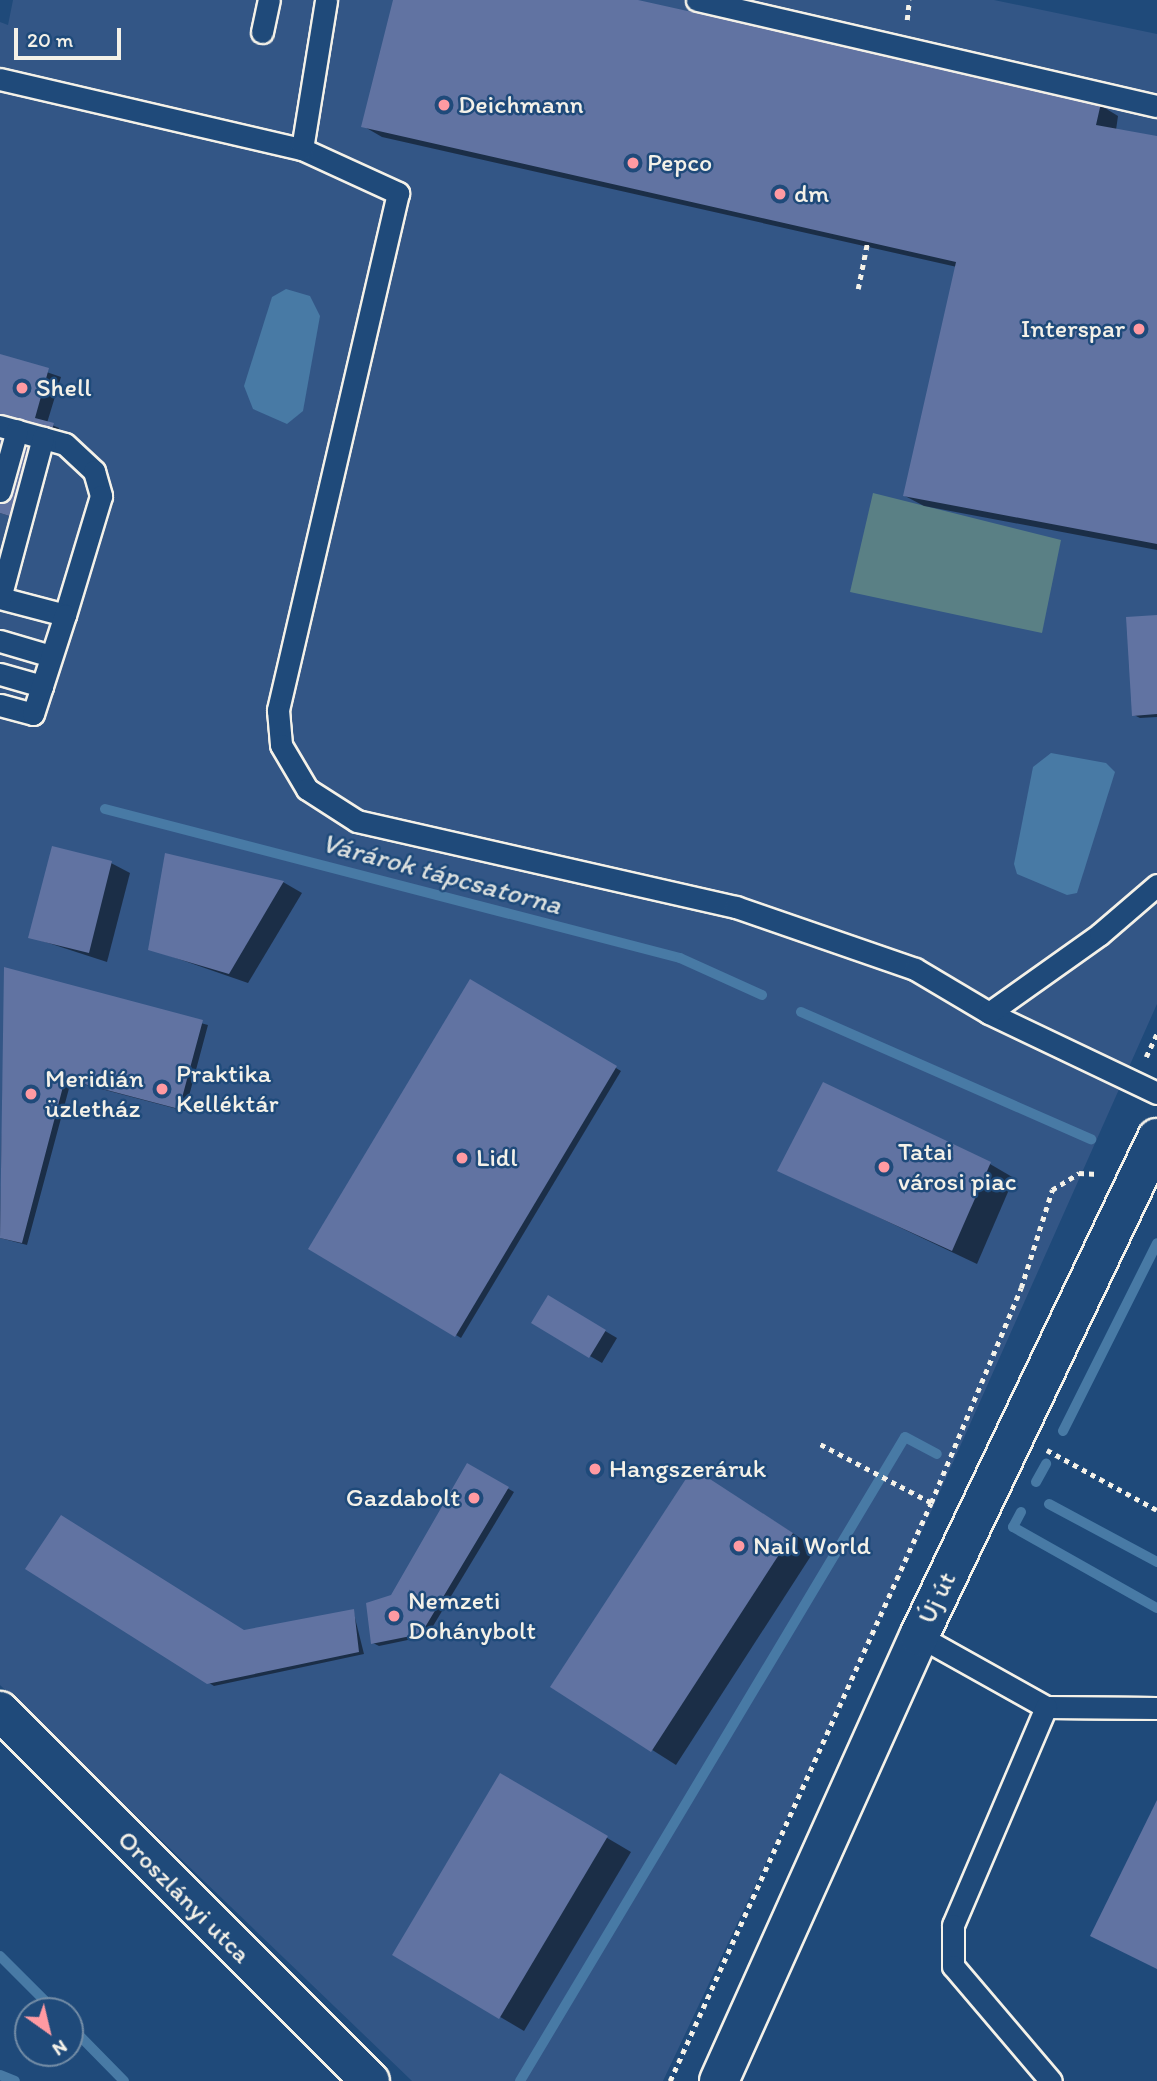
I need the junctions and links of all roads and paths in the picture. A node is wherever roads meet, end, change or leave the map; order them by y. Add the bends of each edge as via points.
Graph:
1 (269, 0) edge
2 (326, 0) edge
3 (697, 0) edge
4 (262, 32) dead end
5 (0, 79) edge
6 (1157, 106) edge
7 (302, 149) junction
8 (867, 244) dead end
9 (858, 289) dead end
10 (8, 428) edge
11 (43, 438) junction
12 (0, 491) edge
13 (0, 598) edge
14 (65, 615) junction
15 (0, 642) edge
16 (51, 656) junction
17 (0, 674) edge
18 (42, 686) junction
19 (0, 705) edge
20 (1157, 885) edge
21 (989, 1013) junction
22 (1157, 1093) edge
23 (1157, 1138) edge
24 (1139, 1176) junction
25 (1018, 1434) junction
26 (817, 1443) dead end
27 (931, 1503) junction
28 (1157, 1510) edge
29 (919, 1636) junction
30 (1046, 1707) junction
31 (1157, 1708) edge
32 (0, 1710) edge
33 (717, 2075) edge
34 (370, 2081) edge
35 (670, 2081) edge
36 (1051, 2081) edge

1 - 4 lane
2 - 7 lane
3 - 6 lane
5 - 7 lane
7 - 21 lane via 398,193 278,710 281,745 307,789 357,821 736,907 915,969
8 - 9 path
10 - 11 lane
10 - 12 lane
11 - 13 lane
11 - 14 lane via 78,453 94,471 101,496
13 - 14 lane
14 - 16 lane
15 - 16 lane
16 - 18 lane
17 - 18 lane
18 - 19 lane via 33,714
20 - 21 lane via 1100,934
21 - 22 lane
23 - 24 street, Új út
24 - 25 street, Új út
24 - 27 path via 1079,1172 1052,1190 1021,1288
25 - 28 path
25 - 29 street, Új út
26 - 27 path
27 - 35 path
29 - 30 lane
29 - 33 street, Új út
30 - 31 lane
30 - 36 lane via 953,1925 953,1966
32 - 34 street, Oroszlányi utca

